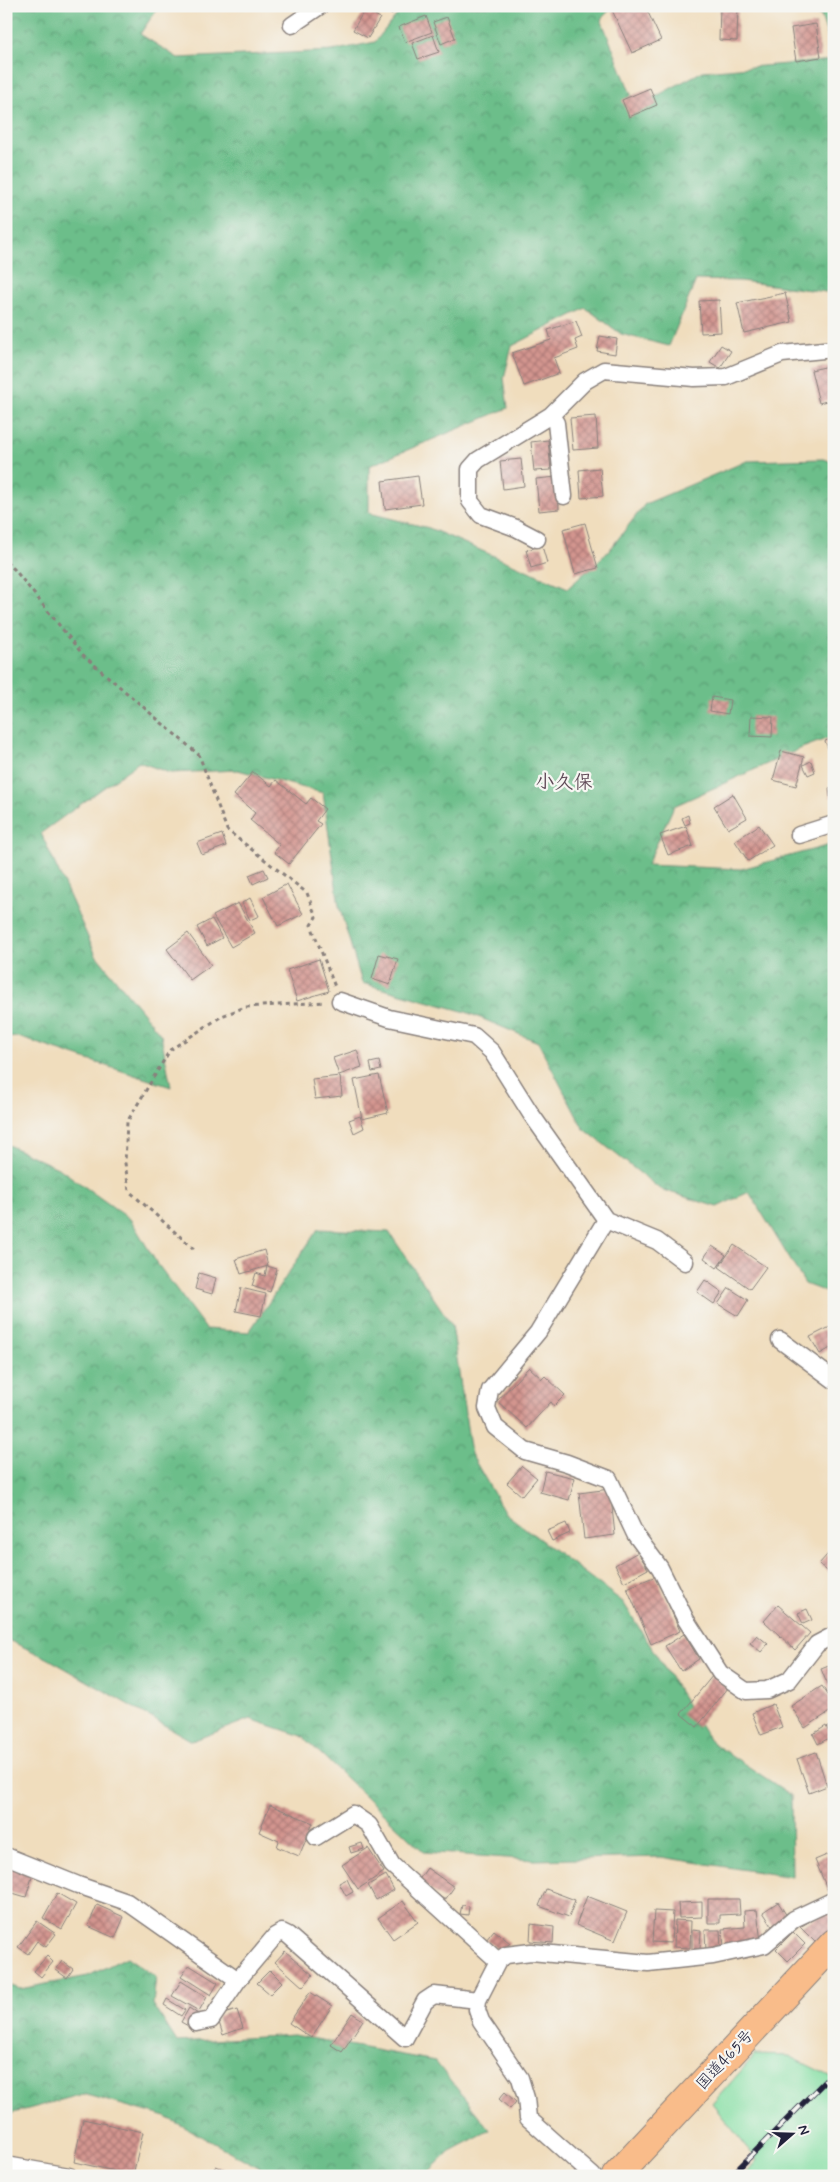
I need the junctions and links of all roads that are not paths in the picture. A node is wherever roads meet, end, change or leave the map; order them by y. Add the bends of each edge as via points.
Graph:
1 (320, 6) edge
2 (292, 25) dead end
3 (834, 349) edge
4 (552, 416) junction
5 (564, 496) dead end
6 (537, 539) dead end
7 (834, 824) edge
8 (800, 834) dead end
9 (340, 1001) road end
10 (606, 1220) junction
11 (685, 1262) dead end
12 (780, 1340) dead end
13 (834, 1380) edge
14 (834, 1635) edge
15 (316, 1837) dead end
16 (6, 1856) edge
17 (834, 1900) edge
18 (834, 1943) edge
19 (498, 1961) junction
20 (238, 1980) junction
21 (478, 2000) junction
22 (196, 2023) dead end
23 (6, 2165) edge
24 (587, 2174) edge
25 (69, 2176) edge
26 (616, 2176) edge

1 - 2 street
3 - 4 street via 782,354 726,376 694,378 604,370 585,381
4 - 5 street via 556,423
4 - 6 street via 478,460 470,469 470,500 481,515
7 - 8 street
9 - 10 street via 389,1018 474,1036 492,1052 531,1114
10 - 11 street via 656,1241
10 - 14 street via 538,1332 490,1390 487,1408 495,1427 525,1451 609,1479 636,1534 660,1568 686,1620 720,1673 746,1691 767,1690 790,1680 817,1644
12 - 13 street
15 - 19 street via 354,1814 368,1825 392,1865
16 - 20 street via 127,1902
17 - 19 street via 794,1919 764,1945 713,1956 648,1963 531,1952 506,1955
18 - 26 highway, 国道465号
19 - 21 street
20 - 21 street via 282,1932 405,2038 425,2001 434,1995
20 - 22 street via 211,2020
21 - 24 street via 481,2021 520,2078 528,2118
23 - 25 street

